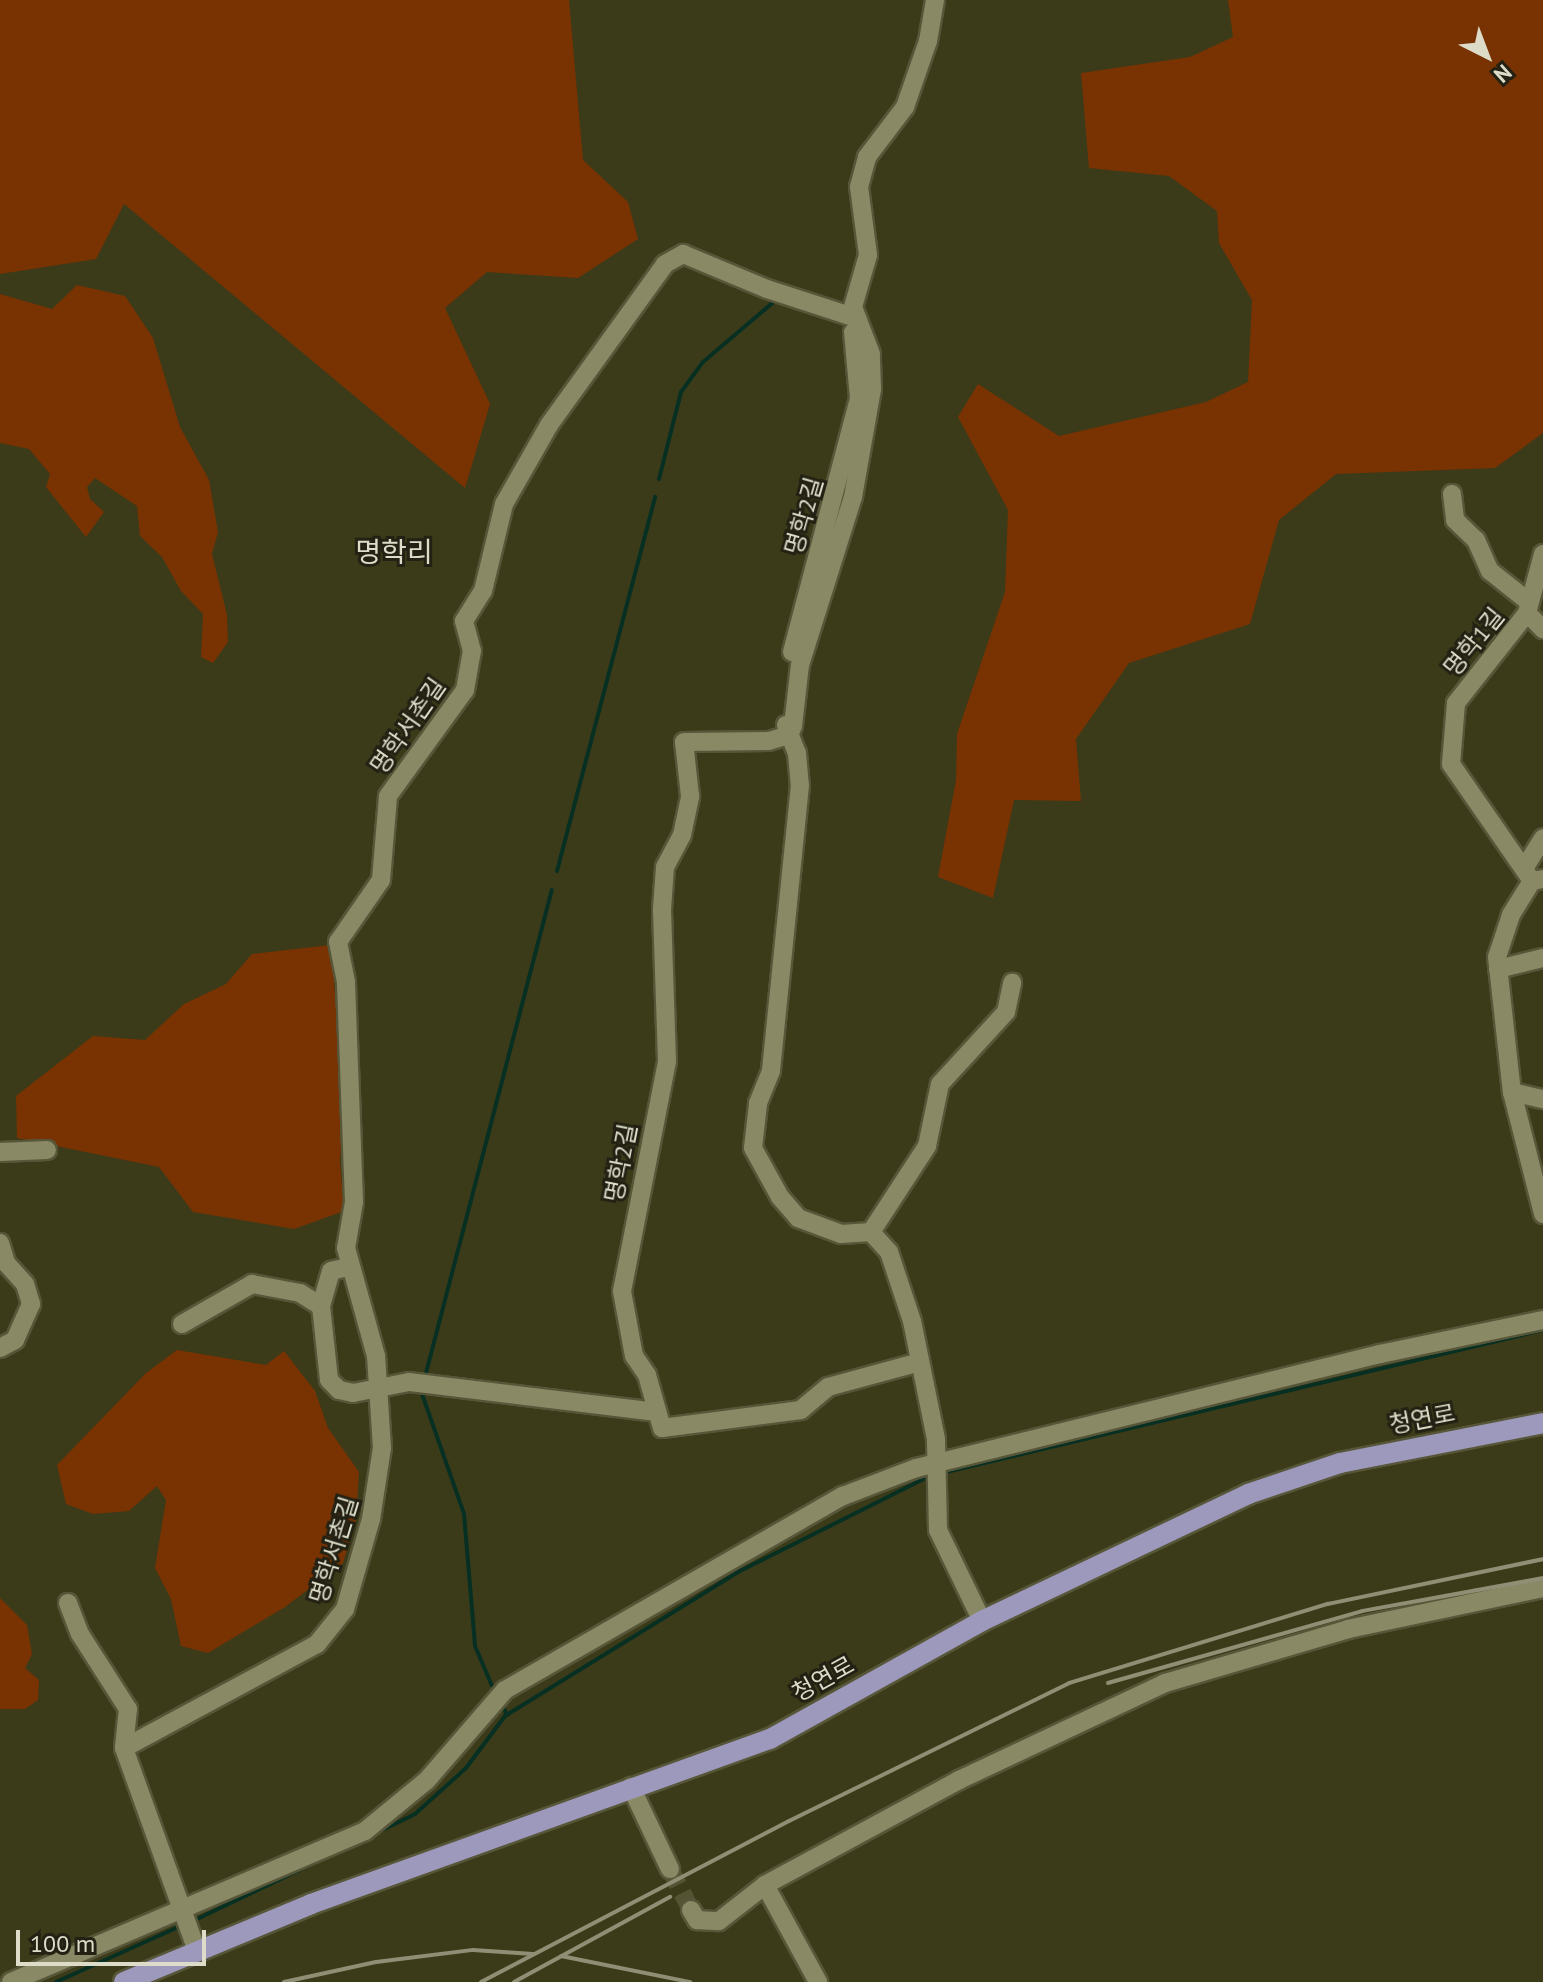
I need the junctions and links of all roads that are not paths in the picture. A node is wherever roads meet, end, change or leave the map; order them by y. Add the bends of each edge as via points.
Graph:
1 (935, 0) edge
2 (854, 316) junction
3 (1452, 494) dead end
4 (1543, 554) edge
5 (1528, 608) junction
6 (1543, 629) edge
7 (789, 735) junction
8 (1543, 838) edge
9 (1533, 876) edge
10 (1543, 958) edge
11 (1498, 969) junction
12 (1012, 983) dead end
13 (1512, 1092) junction
14 (1543, 1099) edge
15 (47, 1150) dead end
16 (0, 1152) edge
17 (1543, 1214) edge
18 (871, 1232) junction
19 (0, 1243) edge
20 (348, 1267) junction
21 (321, 1306) junction
22 (1543, 1320) edge
23 (182, 1324) dead end
24 (0, 1348) edge
25 (920, 1362) junction
26 (374, 1388) junction
27 (656, 1412) junction
28 (1543, 1423) edge
29 (937, 1466) junction
30 (1543, 1588) edge
31 (68, 1603) dead end
32 (982, 1621) junction
33 (124, 1748) junction
34 (631, 1787) junction
35 (670, 1869) tunnel mouth
36 (765, 1885) junction
37 (691, 1910) dead end
38 (181, 1912) junction
39 (197, 1951) junction
40 (11, 1982) edge
41 (124, 1982) edge
42 (818, 1982) edge

1 - 2 street, 명학2길 via 905,107 867,157 859,187 868,255
2 - 7 street, 명학2길 via 859,398 793,650 784,701
2 - 20 street, 명학서촌길 via 767,289 683,254 665,264 504,504 483,591 464,621 472,651 465,690 388,796 381,880 338,942 346,982 352,1112 354,1202
3 - 5 street, 명학1길 via 1455,520 1476,540 1490,571
4 - 5 street, 명학1길
5 - 6 street, 명학1길
5 - 9 street, 명학1길 via 1456,703 1451,764
7 - 18 street, 명학2길 via 800,785 796,831 771,1071 758,1104 753,1148 798,1218 841,1234
7 - 27 street, 명학2길 via 739,745 684,742 690,796 682,835 665,867 662,909 667,1061 622,1291 634,1356 647,1375
8 - 9 street
9 - 11 street via 1511,915
10 - 11 street
11 - 13 street
12 - 18 street via 1006,1012 940,1084 927,1146
13 - 14 street
13 - 17 street
15 - 16 street
18 - 25 street via 893,1262
19 - 24 street via 31,1304 15,1340
20 - 21 street via 331,1271
20 - 26 street, 명학서촌길 via 376,1356
21 - 23 street via 300,1293 252,1284
21 - 26 street via 329,1380 353,1393
22 - 29 street via 1380,1354
25 - 27 street via 828,1387 801,1410 662,1428
25 - 29 street
26 - 27 street via 409,1382
26 - 33 street, 명학서촌길 via 382,1448 376,1495 345,1609 331,1631 273,1669
28 - 32 main road, 청연로 via 1391,1451 1284,1480 1209,1510
29 - 32 street via 938,1530
29 - 38 street via 843,1496 505,1690 427,1780 365,1831
30 - 36 street via 1317,1637 1165,1683 971,1773
31 - 33 street via 80,1634 128,1709
32 - 34 main road, 청연로 via 770,1739
33 - 38 street
34 - 35 street
34 - 39 main road, 청연로
36 - 37 street via 719,1921 697,1920
36 - 42 street
38 - 39 street
38 - 40 street
39 - 41 main road, 청연로

